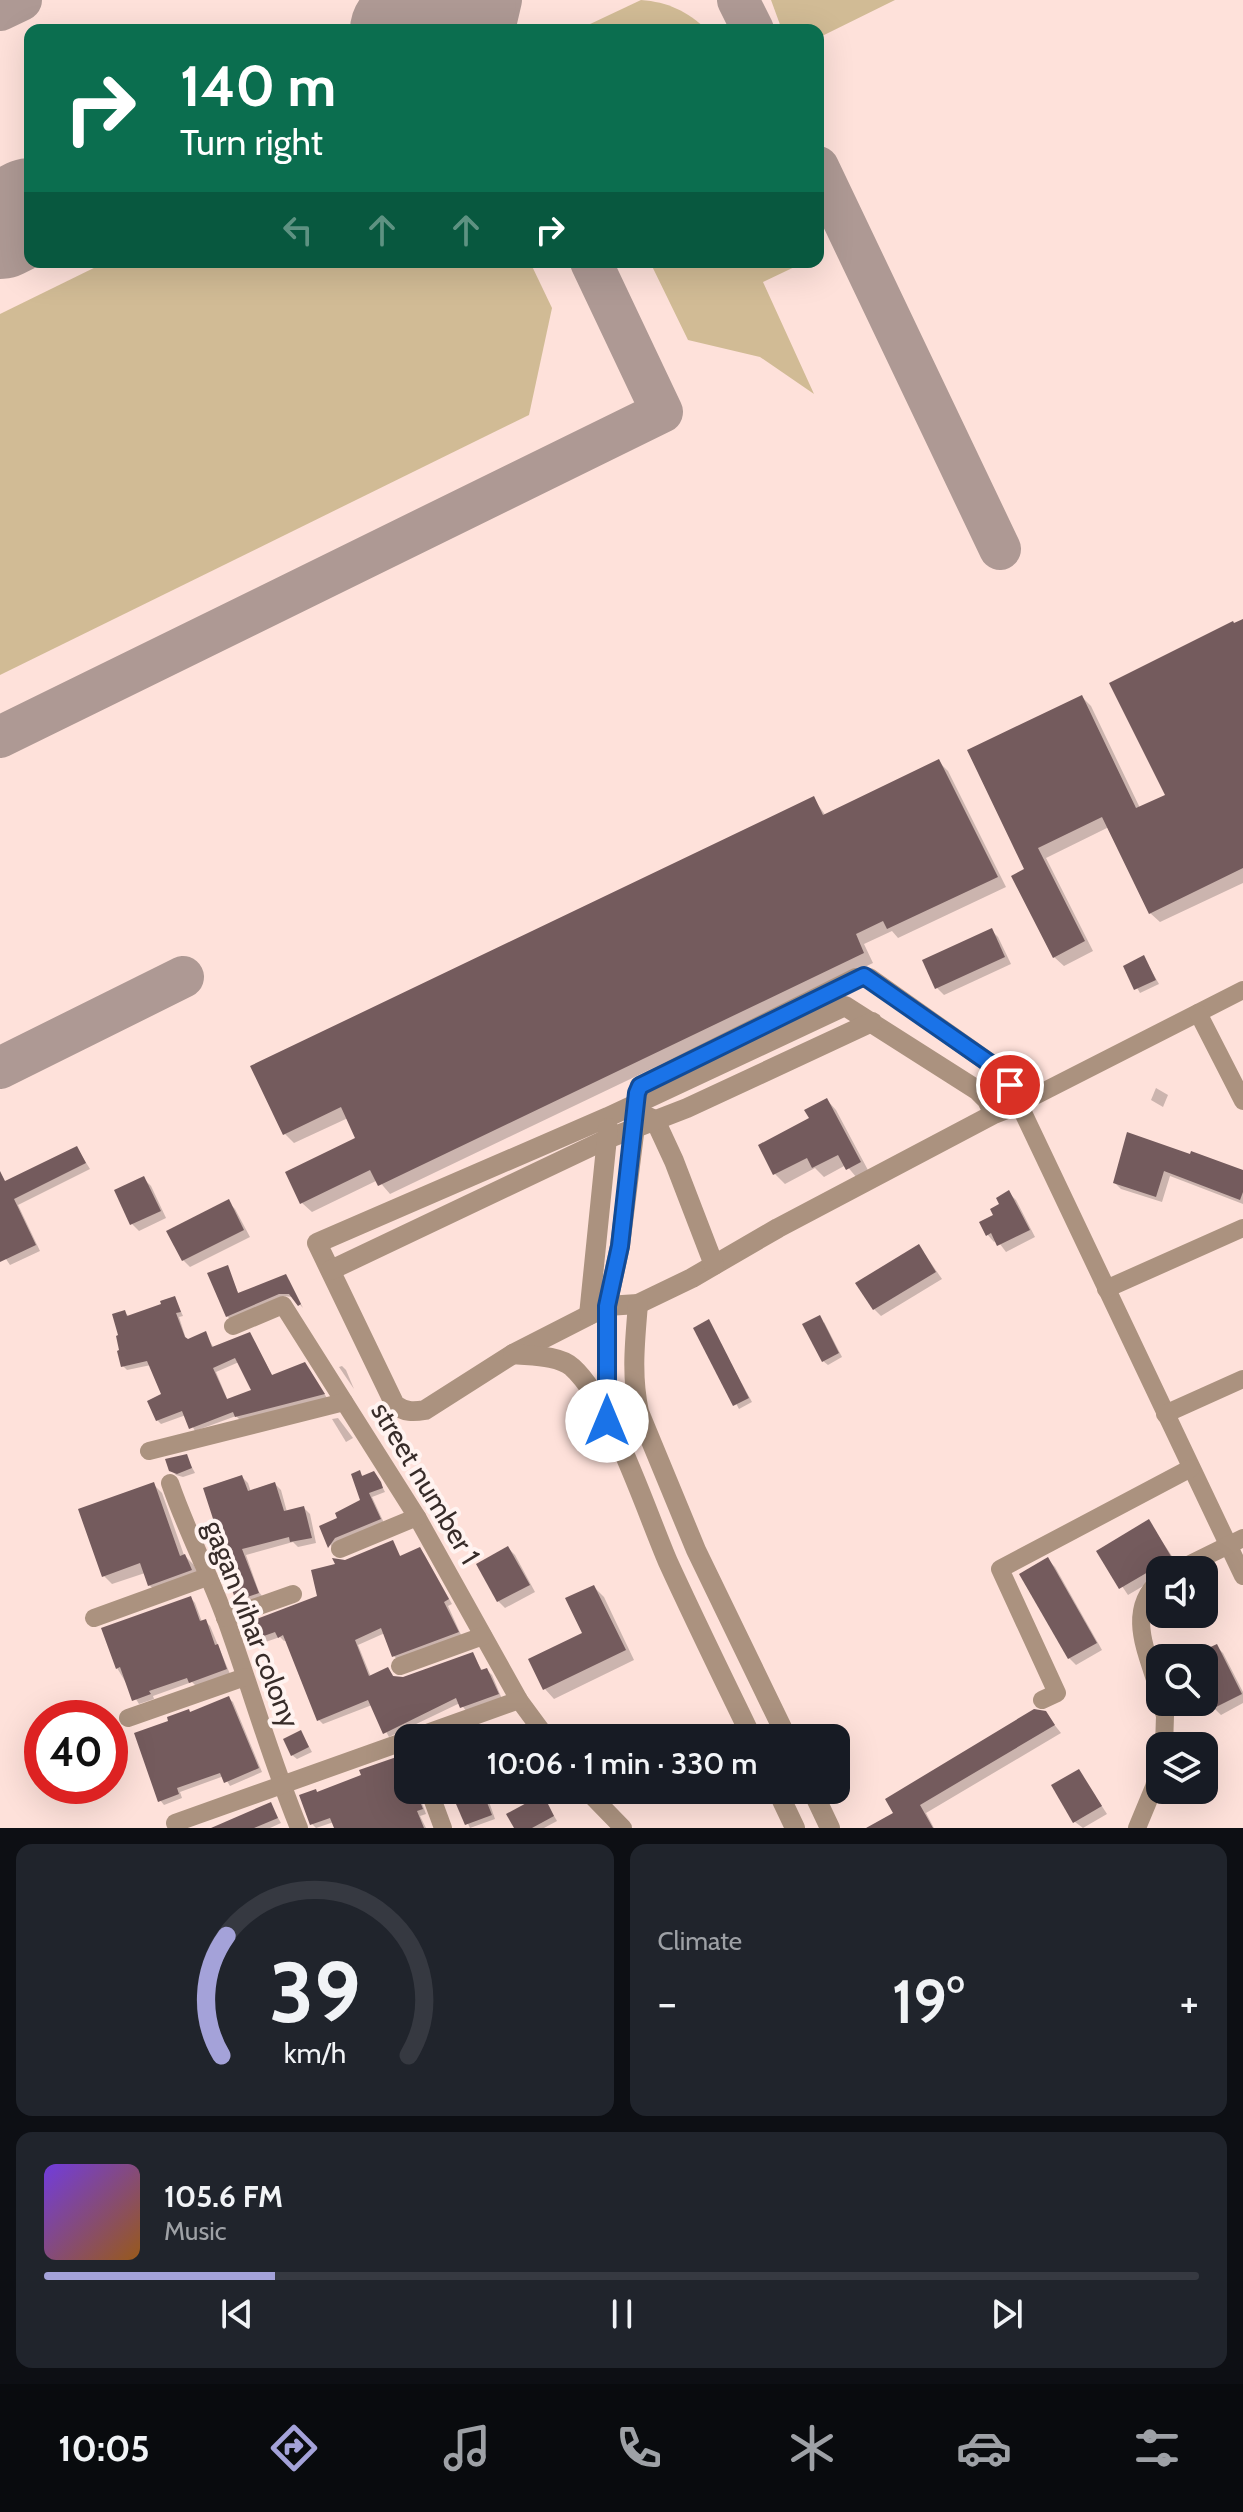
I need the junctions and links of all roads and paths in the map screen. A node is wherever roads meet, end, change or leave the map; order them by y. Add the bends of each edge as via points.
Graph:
1 (1243, 990) edge
2 (1198, 1013) junction
3 (872, 1022) junction
4 (1243, 1101) edge
5 (1019, 1104) junction
6 (994, 1114) junction
7 (655, 1120) junction
8 (607, 1139) junction
9 (1243, 1228) edge
10 (714, 1265) junction
11 (331, 1270) junction
12 (1106, 1289) junction
13 (638, 1304) junction
14 (598, 1311) junction
15 (233, 1326) dead end
16 (513, 1354) junction
17 (1243, 1379) edge
18 (344, 1402) junction
19 (1165, 1414) junction
20 (607, 1421) junction
21 (648, 1437) junction
22 (620, 1448) junction
23 (149, 1451) dead end
24 (1191, 1468) junction
25 (170, 1483) dead end
26 (417, 1517) junction
27 (1236, 1542) edge
28 (340, 1549) dead end
29 (696, 1550) junction
30 (1207, 1556) edge
31 (669, 1564) junction
32 (1243, 1576) edge
33 (207, 1577) junction
34 (293, 1594) dead end
35 (1146, 1598) edge
36 (94, 1618) dead end
37 (225, 1618) junction
38 (483, 1636) junction
39 (1146, 1649) edge
40 (400, 1666) dead end
41 (245, 1677) junction
42 (519, 1700) junction
43 (1042, 1700) dead end
44 (128, 1718) dead end
45 (453, 1724) edge
46 (537, 1724) edge
47 (745, 1724) edge
48 (780, 1724) edge
49 (394, 1745) edge
50 (281, 1785) junction
51 (434, 1804) edge
52 (600, 1804) edge
53 (784, 1804) edge
54 (819, 1804) edge
55 (1147, 1804) edge
56 (175, 1823) dead end
57 (299, 1828) edge
58 (443, 1828) edge
59 (623, 1828) edge
60 (795, 1828) edge
61 (830, 1828) edge
62 (1137, 1828) edge

1 - 2 street
2 - 4 street
2 - 5 street
3 - 6 street via 977,1090
3 - 7 street
3 - 11 street via 845,1006 608,1117 317,1243
5 - 6 street
5 - 12 street
5 - 14 street, bridge via 995,1067 869,978 856,978 640,1086 620,1246
6 - 10 street
7 - 8 street via 648,1115 619,1118 608,1127
7 - 10 street
8 - 11 street
8 - 14 street
9 - 12 street
10 - 13 street
11 - 16 street via 402,1410 425,1410
12 - 19 street
13 - 14 street
13 - 21 street via 634,1387
14 - 16 street
14 - 20 street
15 - 18 street, street number 1 via 283,1305
16 - 20 street via 568,1364
17 - 19 street
18 - 23 street
18 - 26 street, street number 1
19 - 24 street
20 - 22 street
21 - 22 street
21 - 29 street
22 - 31 street
24 - 27 street
24 - 43 street via 1000,1569 1057,1693
25 - 33 street, gagan vihar colony
26 - 28 street
26 - 38 street, street number 1
27 - 30 street
27 - 32 street
29 - 31 street
29 - 48 street
31 - 47 street
33 - 36 street
33 - 37 street, gagan vihar colony
34 - 37 street
35 - 39 street via 1139,1625
37 - 41 street, gagan vihar colony
38 - 40 street
38 - 42 street, street number 1
41 - 44 street
41 - 50 street, gagan vihar colony
42 - 45 street
42 - 46 street, street number 1
49 - 50 street
50 - 56 street
50 - 57 street, gagan vihar colony
51 - 58 street
52 - 59 street
53 - 60 street
54 - 61 street
55 - 62 street

